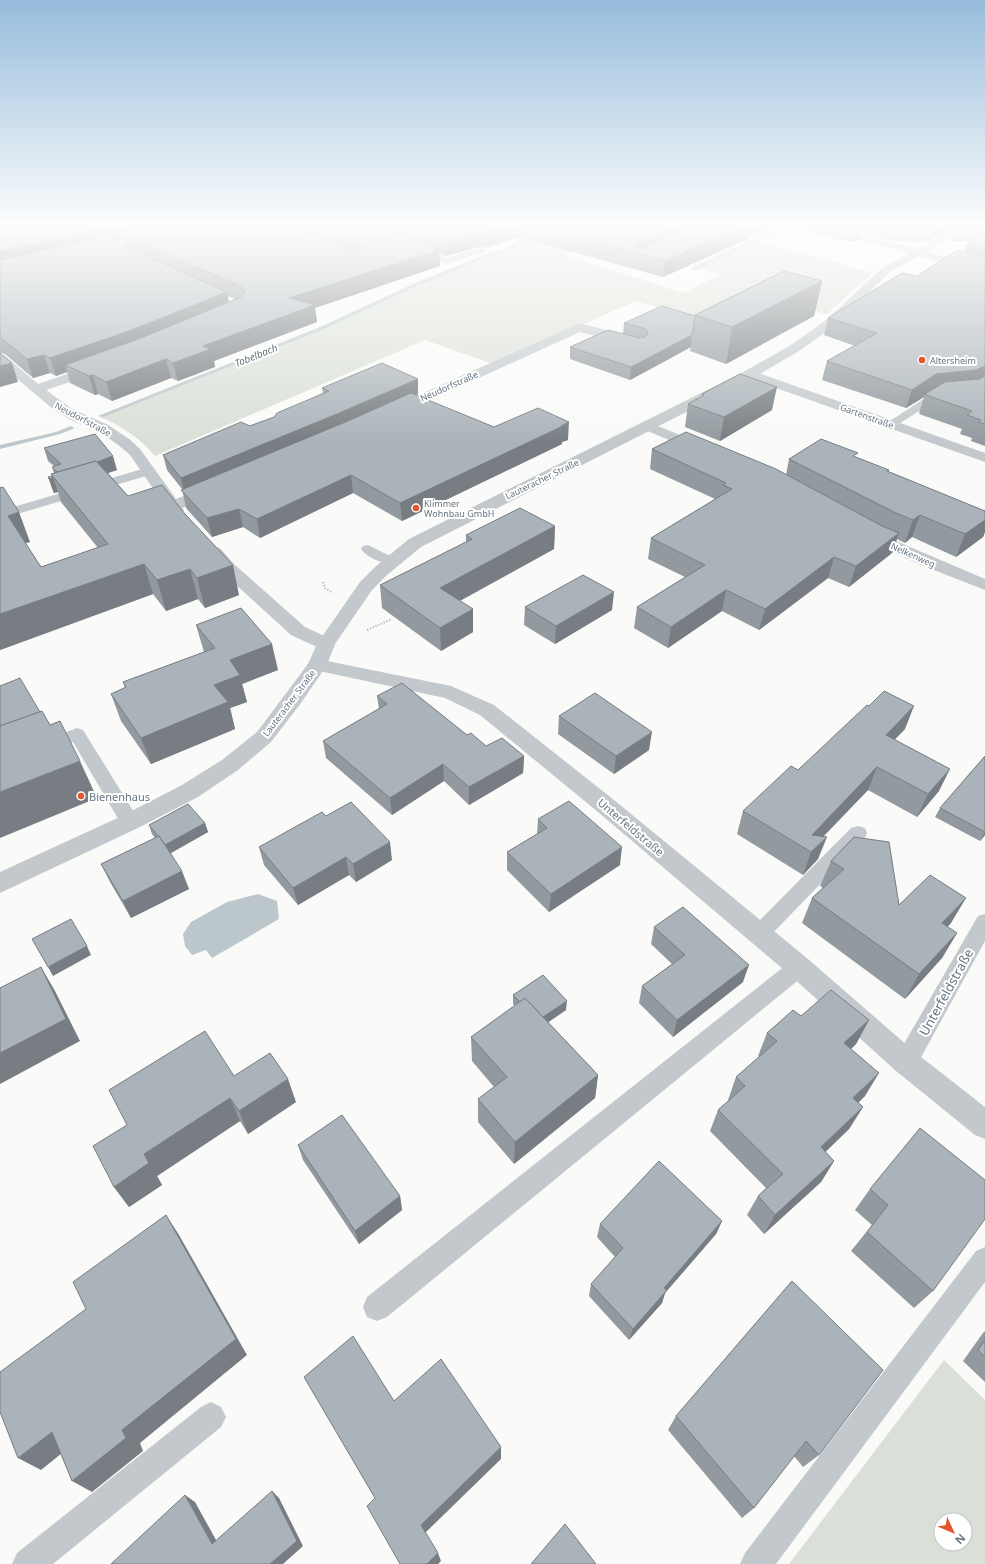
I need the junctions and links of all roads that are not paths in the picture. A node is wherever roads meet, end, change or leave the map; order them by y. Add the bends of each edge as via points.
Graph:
1 (856, 298) edge
2 (639, 345) edge
3 (0, 358) edge
4 (112, 363) edge
5 (742, 375) junction
6 (985, 385) edge
7 (37, 389) junction
8 (386, 415) edge
9 (890, 424) junction
10 (648, 426) junction
11 (716, 455) edge
12 (985, 458) edge
13 (149, 471) junction
14 (226, 485) edge
15 (173, 506) junction
16 (0, 515) edge
17 (185, 521) edge
18 (853, 526) edge
19 (202, 540) edge
20 (368, 549) dead end
21 (393, 560) junction
22 (985, 585) edge
23 (321, 654) junction
24 (0, 764) edge
25 (130, 822) junction
26 (858, 833) dead end
27 (0, 883) edge
28 (985, 922) edge
29 (759, 934) junction
30 (799, 967) junction
31 (906, 1062) junction
32 (985, 1125) edge
33 (985, 1260) edge
34 (377, 1307) dead end
35 (211, 1417) dead end
36 (28, 1564) edge
37 (756, 1564) edge

1 - 5 street, Lauteracher Straße via 829,324 795,348
2 - 8 street, Neudorfstraße via 578,328
3 - 7 street, Neudorfstraße
4 - 7 street
5 - 9 street, Gartenstraße
5 - 10 street, Lauteracher Straße
6 - 9 lane via 973,393 935,396 924,407
7 - 13 street, Neudorfstraße via 44,397 68,412 104,429 127,444
9 - 12 street, Gartenstraße
10 - 11 street
10 - 21 street, Lauteracher Straße via 415,543
13 - 15 street, Neudorfstraße
13 - 16 lane
14 - 15 street
15 - 17 street, Neudorfstraße
18 - 22 street, Nelkenweg
19 - 23 street via 228,568
20 - 21 lane
21 - 23 street, Lauteracher Straße via 366,586
23 - 25 street, Lauteracher Straße via 264,737 230,765 190,791
23 - 29 street, Unterfeldstraße via 451,693 487,710
24 - 25 lane via 77,734
25 - 27 street, Lauteracher Straße
26 - 29 lane
28 - 31 lane, Unterfeldstraße
29 - 30 street, Unterfeldstraße
30 - 31 street, Unterfeldstraße
30 - 34 lane
31 - 32 street, Unterfeldstraße
33 - 37 lane
35 - 36 lane

